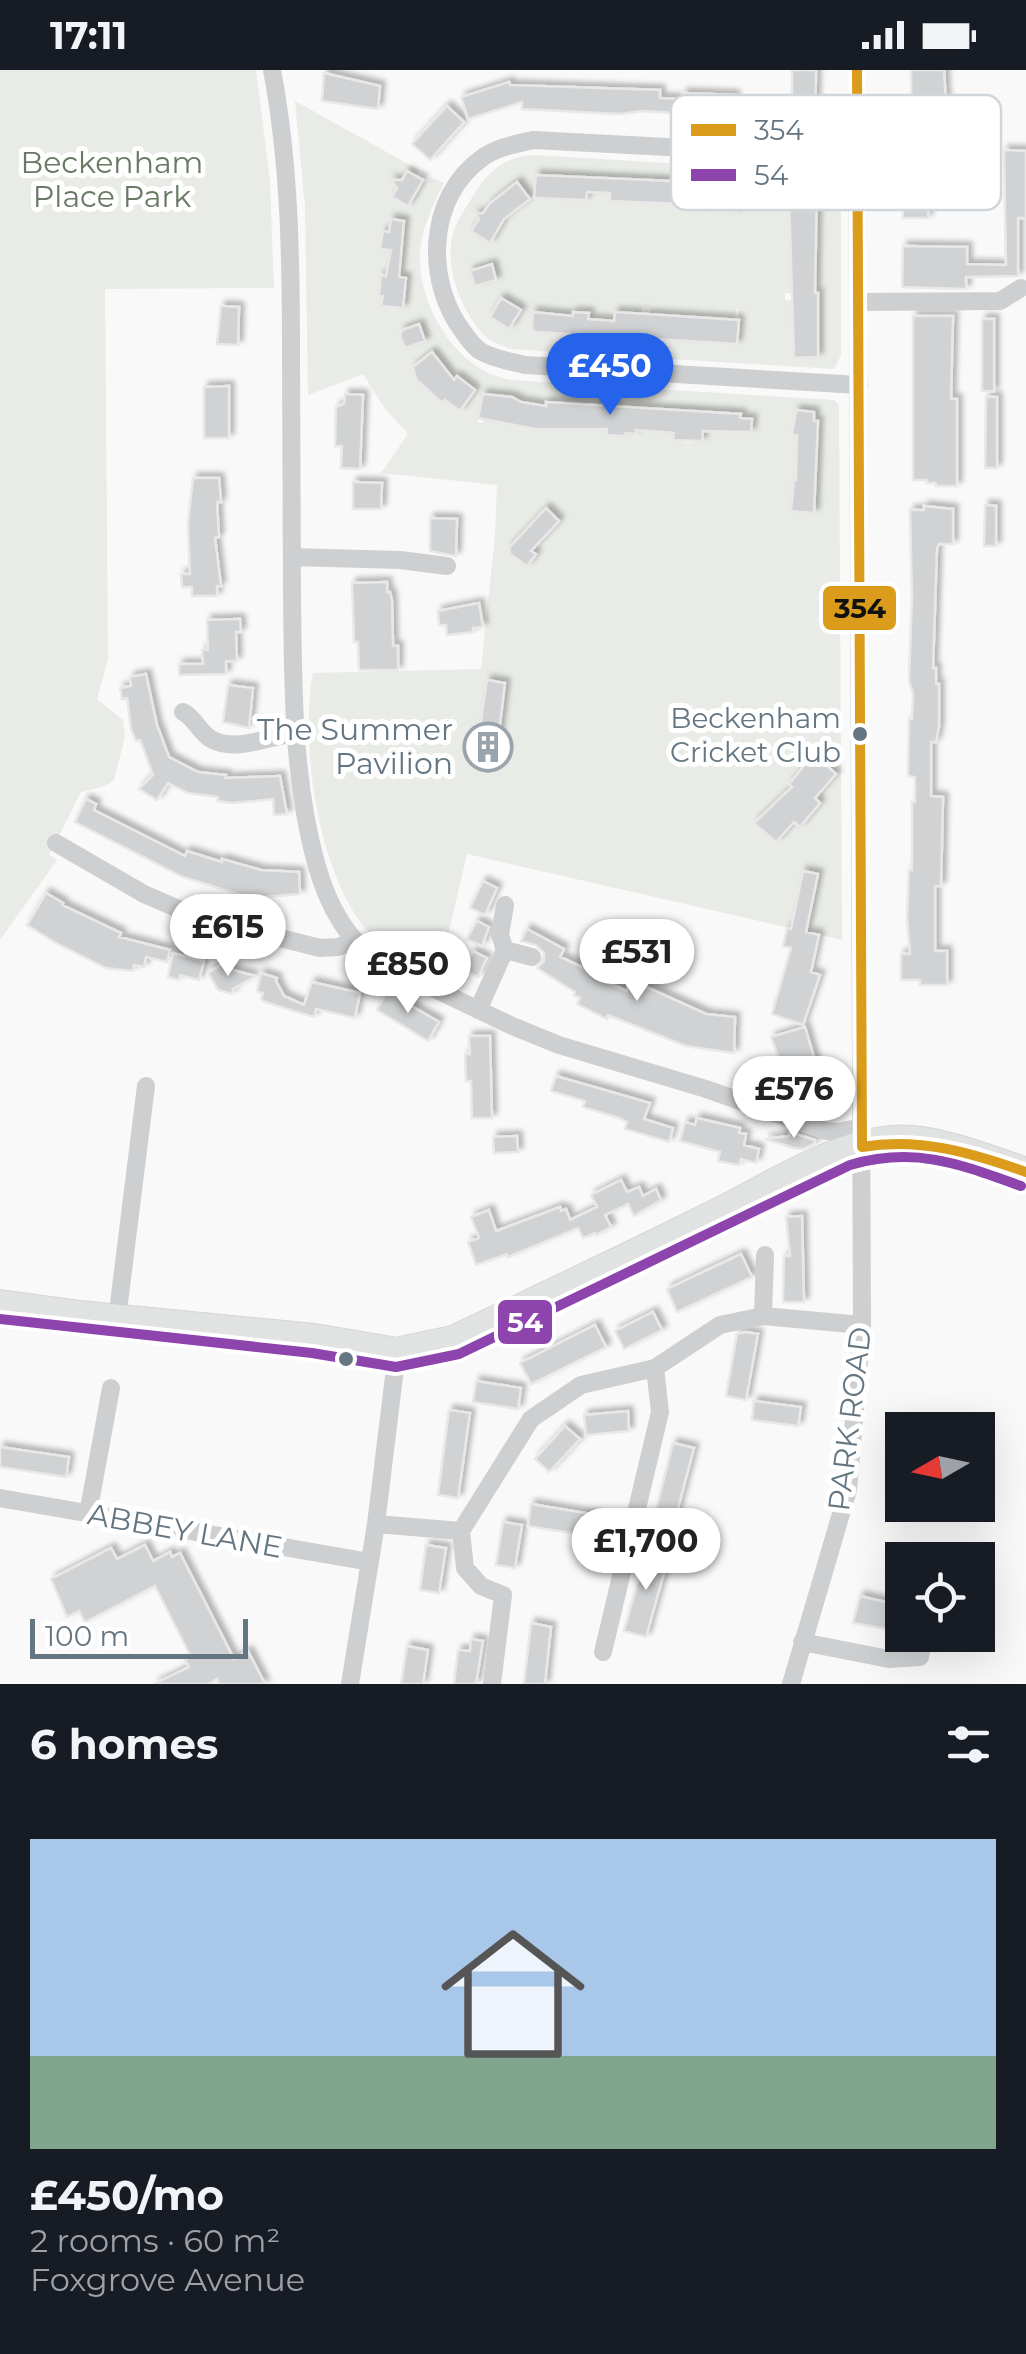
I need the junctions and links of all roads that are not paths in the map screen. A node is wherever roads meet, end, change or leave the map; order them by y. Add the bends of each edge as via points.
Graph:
1 (272, 70) edge
2 (857, 70) edge
3 (857, 95) edge
4 (671, 147) edge
5 (858, 210) edge
6 (1021, 288) dead end
7 (859, 302) junction
8 (859, 385) junction
9 (292, 557) junction
10 (448, 566) dead end
11 (183, 712) dead end
12 (296, 733) junction
13 (56, 843) dead end
14 (505, 905) dead end
15 (353, 941) junction
16 (506, 950) junction
17 (532, 957) dead end
18 (478, 1010) junction
19 (146, 1086) dead end
20 (862, 1137) junction
21 (1026, 1172) edge
22 (766, 1255) dead end
23 (0, 1304) edge
24 (763, 1316) junction
25 (117, 1319) junction
26 (862, 1325) junction
27 (397, 1352) junction
28 (655, 1368) junction
29 (110, 1388) dead end
30 (0, 1498) edge
31 (88, 1514) junction
32 (376, 1524) junction
33 (462, 1531) junction
34 (370, 1562) junction
35 (802, 1642) junction
36 (603, 1652) dead end
37 (921, 1652) edge
38 (350, 1684) edge
39 (492, 1684) edge
40 (792, 1684) edge

1 - 9 street via 287,187
2 - 3 street, PARK ROAD
4 - 8 street via 534,140 499,148 465,174 444,208 436,254 439,286 476,349 525,364
5 - 7 street, PARK ROAD
6 - 7 street via 1000,301
7 - 8 street, PARK ROAD
8 - 20 street, PARK ROAD
9 - 10 street
9 - 12 street
11 - 12 street via 206,736 228,745
12 - 15 street via 316,860
13 - 15 street via 197,917 326,949
14 - 16 street via 500,934
15 - 18 street via 387,966
16 - 17 street
16 - 18 street
18 - 20 street via 560,1045
19 - 25 street
20 - 21 main road via 939,1146
20 - 26 street, PARK ROAD
20 - 27 main road via 453,1340
22 - 24 street
23 - 25 main road
24 - 26 street
24 - 28 street via 720,1325
25 - 27 main road
26 - 35 street, PARK ROAD via 848,1490
27 - 32 street
28 - 33 street via 581,1385 531,1419
28 - 36 street via 660,1412
29 - 31 street
30 - 31 street, ABBEY LANE
31 - 34 street, ABBEY LANE
32 - 33 street
32 - 34 street
33 - 39 street via 465,1568 481,1586 503,1595
34 - 38 street
35 - 37 street via 889,1659
35 - 40 street, PARK ROAD

